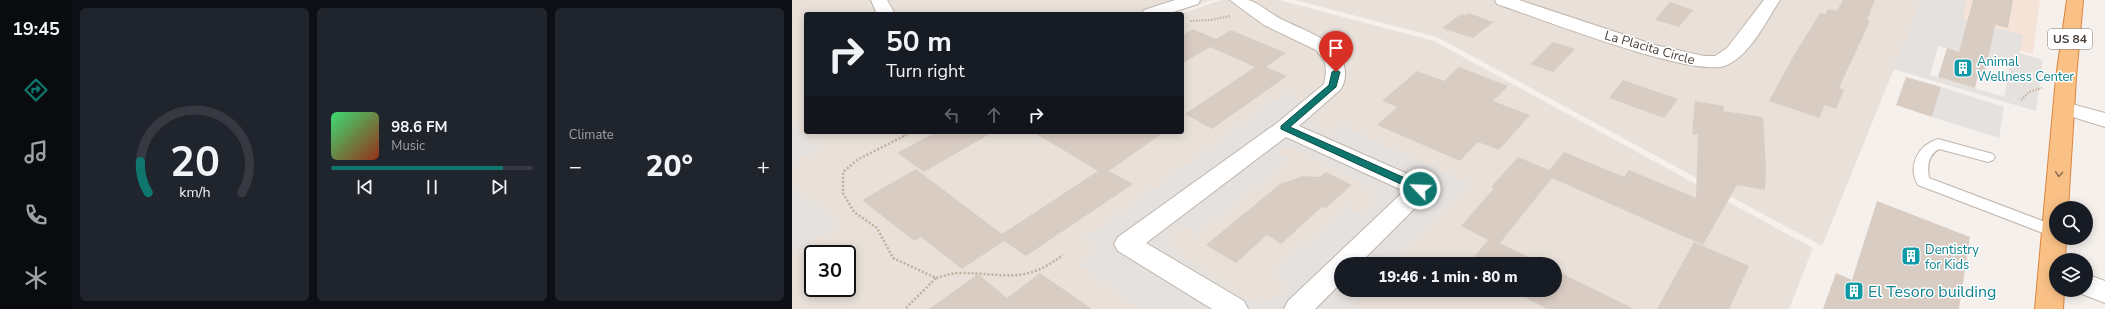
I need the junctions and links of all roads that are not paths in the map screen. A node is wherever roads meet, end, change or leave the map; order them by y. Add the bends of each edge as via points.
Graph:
1 (879, 0) edge
2 (1192, 0) edge
3 (1503, 0) edge
4 (1772, 0) edge
5 (2075, 0) edge
6 (1236, 7) edge
7 (885, 12) edge
8 (1156, 12) edge
9 (2064, 108) junction
10 (2105, 120) edge
11 (1284, 128) junction
12 (1988, 157) dead end
13 (2057, 201) edge
14 (2049, 214) edge
15 (1351, 257) edge
16 (1334, 273) edge
17 (2093, 288) edge
18 (2105, 292) edge
19 (2050, 297) edge
20 (1234, 309) edge
21 (1298, 309) edge
22 (2048, 309) edge

1 - 7 street
2 - 8 street
3 - 4 street, La Placita Circle via 1680,58 1718,62 1731,55
5 - 9 highway, US 84
6 - 11 street via 1322,46 1334,62 1336,72 1333,86
9 - 10 street
9 -> 13 highway, US 84
11 - 15 street via 1420,189
11 - 20 street via 1127,244
12 - 14 lane via 1938,144 1930,146 1925,151 1920,170 1923,181
16 - 21 street
17 - 18 street
19 - 22 highway, US 84

